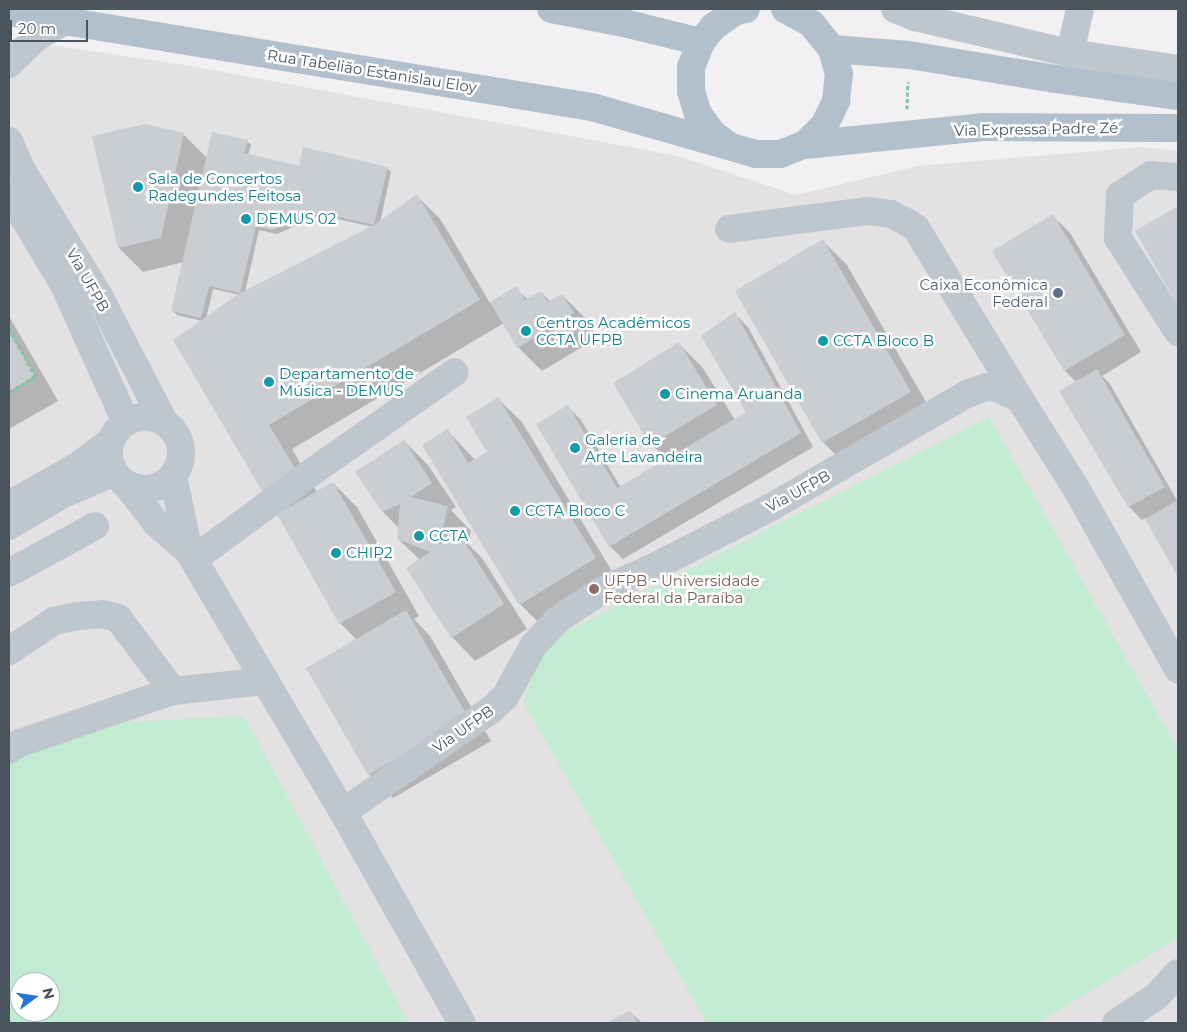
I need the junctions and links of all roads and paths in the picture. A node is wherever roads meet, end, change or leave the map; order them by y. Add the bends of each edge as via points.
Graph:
1 (550, 9) edge
2 (746, 9) edge
3 (785, 9) edge
4 (895, 9) edge
5 (1080, 9) edge
6 (9, 12) edge
7 (808, 16) edge
8 (66, 22) junction
9 (709, 26) edge
10 (832, 49) junction
11 (1070, 53) junction
12 (909, 55) junction
13 (9, 64) edge
14 (1178, 69) edge
15 (1178, 96) edge
16 (1178, 128) edge
17 (906, 134) junction
18 (9, 141) edge
19 (804, 146) junction
20 (732, 148) junction
21 (1178, 177) edge
22 (9, 193) edge
23 (729, 229) dead end
24 (9, 328) edge
25 (1178, 332) edge
26 (455, 372) dead end
27 (9, 392) edge
28 (1020, 399) junction
29 (164, 422) junction
30 (119, 432) junction
31 (173, 476) junction
32 (120, 478) junction
33 (9, 505) edge
34 (9, 526) edge
35 (95, 526) dead end
36 (192, 556) junction
37 (9, 573) edge
38 (9, 651) edge
39 (1178, 669) edge
40 (265, 681) junction
41 (173, 691) junction
42 (13, 740) edge
43 (343, 812) junction
44 (1178, 973) edge
45 (462, 1023) edge
46 (1116, 1023) edge

1 - 9 main road via 624,23
2 - 9 main road
3 - 7 main road
4 - 11 street via 915,17
5 - 11 street
6 - 8 main road, Rua Tabelião Estanislau Eloy
7 - 10 main road
8 - 13 street via 38,36
8 - 20 main road, Rua Tabelião Estanislau Eloy via 592,107
9 - 20 main road via 691,67 691,91 698,114 712,133
10 - 12 main road
10 - 19 main road via 839,74 836,102 824,126
11 - 14 street
12 - 15 main road
12 - 17 path
16 - 17 main road, Via Expressa Padre Zé via 983,127
17 - 19 main road, Via Expressa Padre Zé
18 - 29 street, Via UFPB via 20,167 99,296
19 - 20 main road, Rua Tabelião Estanislau Eloy via 780,154 756,154
21 - 25 street via 1151,175 1120,195 1118,238
22 - 30 street, Via UFPB via 64,285
23 - 28 street via 868,211 891,214 908,223 916,228
24 - 27 path via 35,376
26 - 36 street
28 - 39 street via 1077,490
28 - 43 street, Via UFPB via 997,388 986,387 967,394 771,507 601,591 546,631 533,646 505,697 491,710
29 - 30 street via 138,417
29 - 31 street, Via UFPB via 175,432 181,447 180,462
30 - 32 street, Via UFPB via 110,457
30 - 33 street via 79,465
31 - 32 street via 150,488 137,488
31 - 36 street, Via UFPB
32 - 34 street via 63,494
32 - 36 street, Via UFPB via 157,524
35 - 37 street
36 - 40 street, Via UFPB
38 - 41 street via 54,621 103,614 118,618
40 - 41 street
40 - 43 street, Via UFPB
41 - 42 street
43 - 45 street, Via UFPB
44 - 46 street via 1157,996

